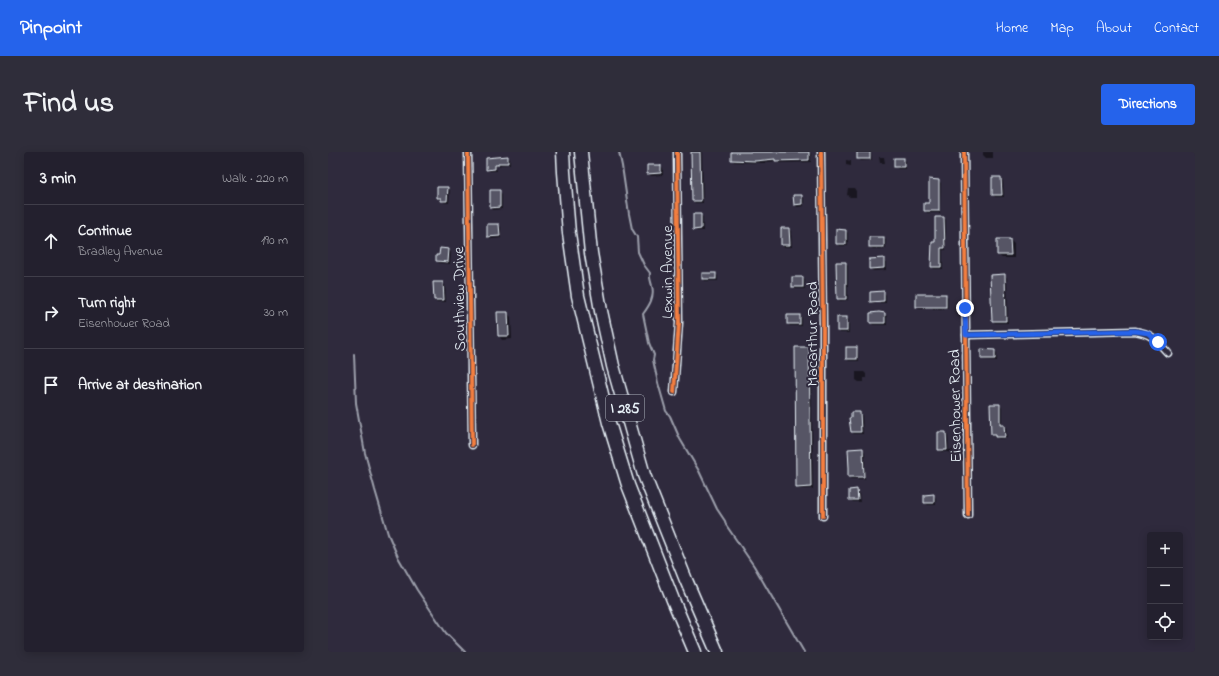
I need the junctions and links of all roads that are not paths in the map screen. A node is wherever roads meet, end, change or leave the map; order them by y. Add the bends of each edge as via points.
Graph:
1 (468, 152) edge
2 (563, 152) edge
3 (582, 152) edge
4 (678, 152) edge
5 (821, 152) edge
6 (964, 152) edge
7 (966, 335) junction
8 (1168, 353) dead end
9 (674, 392) dead end
10 (472, 445) dead end
11 (968, 515) dead end
12 (822, 516) dead end
13 (695, 652) edge
14 (717, 652) edge

1 - 10 street, Southview Drive
2 - 13 highway, I 285 via 569,234 578,296 609,423 631,492
3 - 14 highway, I 285 via 591,253 613,366 644,475
4 - 9 street, Lexwin Avenue via 679,323
5 - 12 street, Macarthur Road
6 - 7 street, Eisenhower Road
7 - 8 street via 1135,331 1148,333
7 - 11 street, Eisenhower Road

